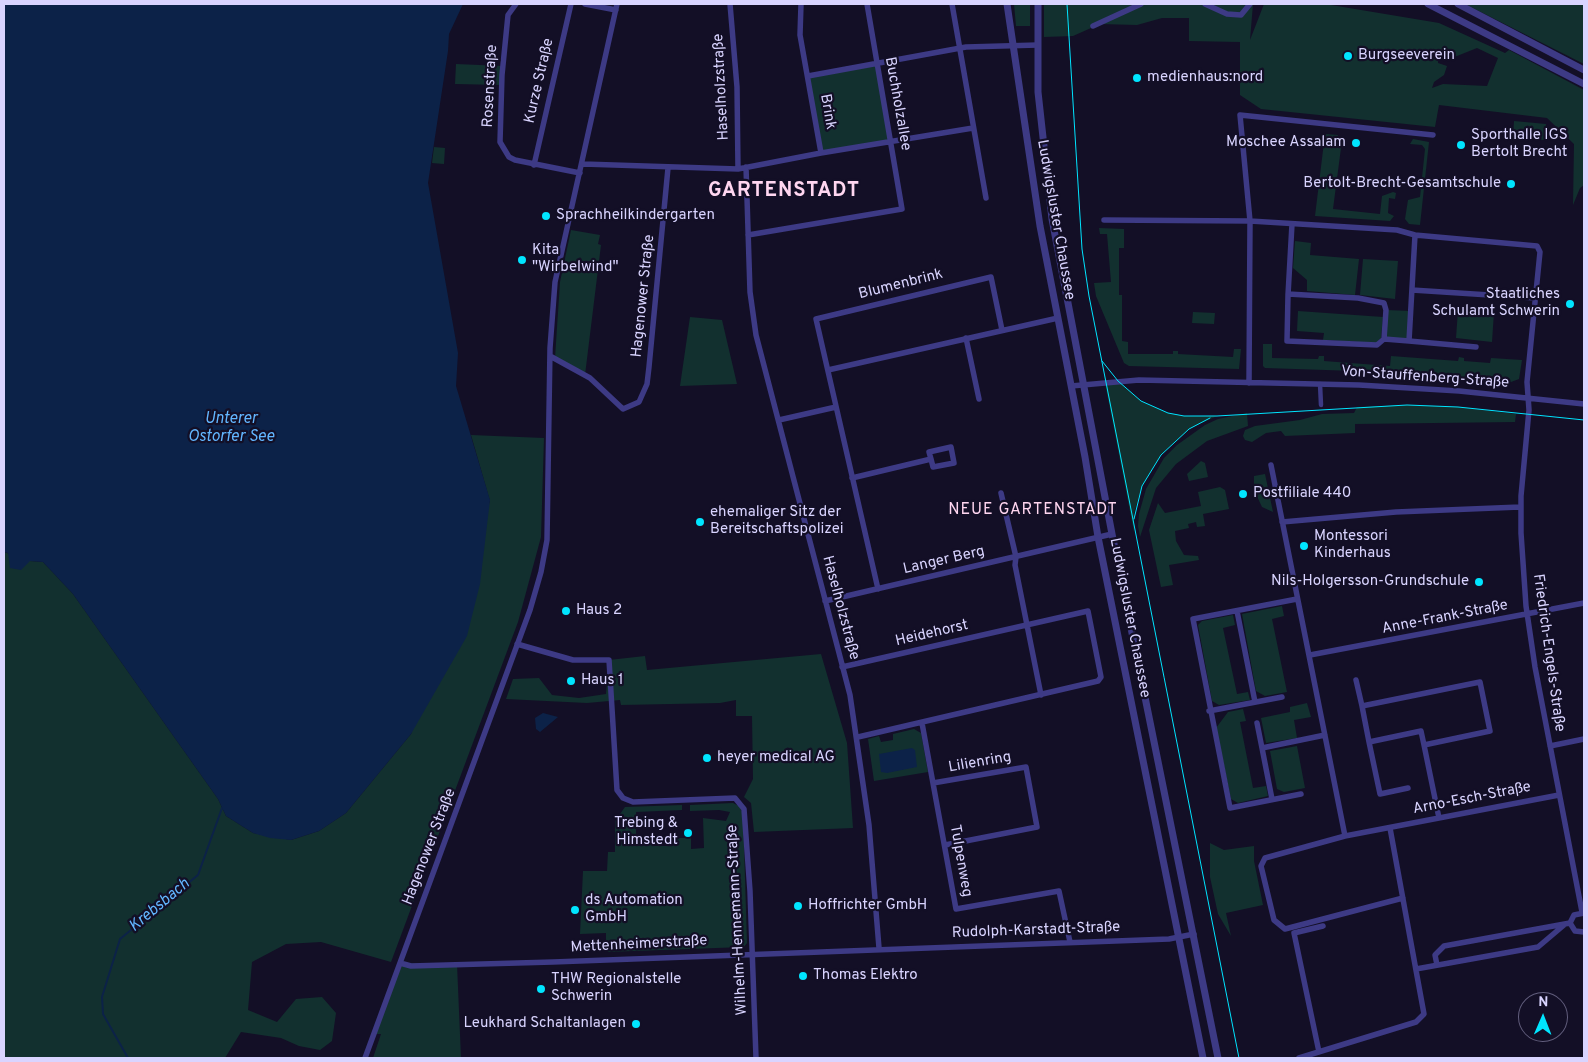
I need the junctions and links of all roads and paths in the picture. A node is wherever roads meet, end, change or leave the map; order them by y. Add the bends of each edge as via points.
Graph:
1 (516, 4) edge
2 (572, 4) edge
3 (585, 4) edge
4 (730, 4) edge
5 (801, 4) edge
6 (867, 4) edge
7 (952, 4) edge
8 (1007, 4) edge
9 (1038, 4) edge
10 (1141, 4) edge
11 (1205, 4) edge
12 (1250, 4) edge
13 (1428, 4) edge
14 (1458, 4) edge
15 (617, 7) edge
16 (1093, 26) dead end
17 (1038, 45) junction
18 (1013, 46) junction
19 (961, 48) junction
20 (877, 64) junction
21 (1584, 70) edge
22 (808, 76) junction
23 (1584, 84) edge
24 (973, 128) junction
25 (1432, 135) dead end
26 (891, 141) junction
27 (821, 153) junction
28 (583, 164) junction
29 (534, 165) junction
30 (746, 167) junction
31 (668, 168) junction
32 (738, 168) junction
33 (580, 173) junction
34 (986, 198) dead end
35 (1104, 220) dead end
36 (1250, 221) junction
37 (1292, 224) junction
38 (748, 235) junction
39 (1415, 235) junction
40 (1412, 290) junction
41 (1288, 294) junction
42 (1536, 298) junction
43 (1058, 318) junction
44 (1002, 330) junction
45 (966, 338) junction
46 (1384, 339) junction
47 (1409, 341) junction
48 (1476, 347) dead end
49 (550, 356) junction
50 (828, 370) junction
51 (1249, 383) junction
52 (1085, 384) junction
53 (1320, 384) junction
54 (1071, 386) junction
55 (1528, 398) junction
56 (979, 399) dead end
57 (1584, 404) edge
58 (1322, 405) dead end
59 (836, 407) junction
60 (779, 420) junction
61 (931, 459) junction
62 (1271, 465) dead end
63 (852, 478) junction
64 (1002, 493) dead end
65 (1520, 507) junction
66 (1282, 522) junction
67 (1112, 534) junction
68 (1098, 537) junction
69 (1016, 557) junction
70 (878, 589) junction
71 (1297, 599) junction
72 (825, 601) junction
73 (1584, 604) edge
74 (1238, 611) junction
75 (1527, 615) junction
76 (1027, 624) junction
77 (517, 644) junction
78 (1310, 656) junction
79 (842, 667) junction
80 (1356, 680) dead end
81 (1041, 694) junction
82 (1282, 697) dead end
83 (1255, 702) junction
84 (1362, 706) junction
85 (1210, 712) junction
86 (922, 723) junction
87 (1257, 724) dead end
88 (1325, 735) junction
89 (858, 737) junction
90 (1584, 739) edge
91 (1369, 742) junction
92 (1424, 745) junction
93 (1550, 746) junction
94 (1262, 748) junction
95 (933, 783) junction
96 (1408, 788) dead end
97 (1301, 794) dead end
98 (1559, 795) junction
99 (1272, 800) junction
100 (1439, 818) junction
101 (1390, 828) junction
102 (1345, 836) junction
103 (945, 845) junction
104 (1403, 898) junction
105 (1583, 913) edge
106 (1570, 923) junction
107 (1564, 924) junction
108 (1323, 926) dead end
109 (1584, 933) edge
110 (1194, 934) junction
111 (1179, 937) junction
112 (1070, 942) junction
113 (879, 948) junction
114 (752, 953) junction
115 (400, 963) junction
116 (1438, 965) junction
117 (1416, 969) junction
118 (1319, 1052) junction
119 (365, 1058) edge
120 (756, 1058) edge
121 (1203, 1058) edge
122 (1218, 1058) edge
123 (1299, 1058) edge

1 - 29 street, Rosenstraße via 508,15 500,142 509,157
2 - 29 street, Kurze Straße
3 - 15 street
4 - 32 street, Haselholzstraße via 737,87
5 - 22 street, Brink via 800,35
6 - 20 street, Buchholzallee
7 - 19 street
8 - 18 street, Ludwigsluster Chaussee
9 - 17 street, Ludwigsluster Chaussee
10 - 16 street
11 - 12 street via 1227,14 1241,15
13 - 23 street
14 - 21 street
15 - 28 street, Hagenower Straße
17 - 18 street
17 - 52 street, Ludwigsluster Chaussee via 1038,92 1052,219
18 - 19 street
18 - 43 street, Ludwigsluster Chaussee via 1040,226
19 - 20 street
19 - 24 street
20 - 22 street, Brink
20 - 26 street, Buchholzallee
22 - 27 street, Brink
24 - 26 street
24 - 34 street
25 - 36 street via 1240,115
26 - 27 street, Brink
26 - 38 street, Buchholzallee via 902,208
27 - 30 street, Brink
28 - 31 street
28 - 33 street, Hagenower Straße
29 - 33 street, Rosenstraße
30 - 32 street
30 - 38 street, Haselholzstraße
31 - 32 street
31 - 49 street, Hagenower Straße via 650,367 639,402 623,409 590,378
33 - 49 street, Hagenower Straße via 555,282
35 - 36 street
36 - 37 street
36 - 51 street
37 - 39 street via 1397,230
37 - 41 street, Von-Stauffenberg-Straße
38 - 60 street, Haselholzstraße via 750,292 756,335
39 - 40 street
39 - 42 street, Friedrich-Engels-Straße via 1537,246 1540,252
40 - 42 street
40 - 47 street
41 - 46 street via 1384,303
41 - 46 street, Von-Stauffenberg-Straße via 1286,341 1377,345
42 - 55 street, Friedrich-Engels-Straße
43 - 44 street
43 - 54 street, Ludwigsluster Chaussee
44 - 45 street
44 - 50 street, Blumenbrink via 990,277 816,319
45 - 50 street
45 - 56 street
46 - 47 street, Von-Stauffenberg-Straße
47 - 48 street, Von-Stauffenberg-Straße
49 - 77 street, Hagenower Straße via 547,540 530,610
50 - 59 street, Blumenbrink
51 - 52 street, Von-Stauffenberg-Straße via 1140,380
51 - 53 street, Von-Stauffenberg-Straße
52 - 54 street, Von-Stauffenberg-Straße
52 - 67 street, Ludwigsluster Chaussee
53 - 55 street, Von-Stauffenberg-Straße
53 - 58 street, Von-Stauffenberg-Straße
54 - 68 street, Ludwigsluster Chaussee
55 - 57 street, Von-Stauffenberg-Straße
55 - 65 street, Friedrich-Engels-Straße
59 - 60 street
59 - 63 street
60 - 72 street, Haselholzstraße
61 - 61 street via 933,467 954,463 952,447 929,452
61 - 63 street
62 - 66 street
63 - 70 street
64 - 69 street
65 - 66 street via 1396,512
65 - 75 street, Friedrich-Engels-Straße
66 - 71 street
67 - 68 street, Langer Berg
67 - 110 street, Ludwigsluster Chaussee
68 - 69 street, Langer Berg
68 - 111 street, Ludwigsluster Chaussee
69 - 70 street, Langer Berg
69 - 76 street
70 - 72 street, Langer Berg
71 - 74 street
71 - 78 street
72 - 79 street, Haselholzstraße
73 - 75 street, Anne-Frank-Straße
74 - 83 street
74 - 85 street via 1193,619
75 - 78 street, Anne-Frank-Straße
75 - 93 street, Friedrich-Engels-Straße
76 - 79 street, Heidehorst
76 - 81 street
76 - 81 street, Heidehorst via 1088,611 1101,677 1098,681
77 - 114 street, Wilhelm-Hennemann-Straße via 573,660 608,660 617,790 624,798 633,802 736,798 744,809 747,825
77 - 115 street, Hagenower Straße
78 - 88 street
79 - 89 street, Haselholzstraße
80 - 84 street
81 - 86 street, Heidehorst
82 - 83 street
83 - 85 street
84 - 91 street
84 - 92 street via 1480,682 1490,731
85 - 99 street via 1230,808
86 - 89 street
86 - 95 street, Tulpenweg
87 - 94 street
88 - 94 street
88 - 102 street
89 - 113 street, Haselholzstraße
90 - 93 street
91 - 92 street via 1421,732
91 - 96 street via 1380,794
92 - 100 street
93 - 98 street, Friedrich-Engels-Straße
94 - 99 street
95 - 103 street, Tulpenweg
95 - 103 street, Lilienring via 1026,768 1028,776 1037,828
97 - 99 street
98 - 100 street, Arno-Esch-Straße
98 - 105 street, Friedrich-Engels-Straße
100 - 101 street, Arno-Esch-Straße
101 - 102 street, Arno-Esch-Straße
101 - 104 street
102 - 104 street, Arno-Esch-Straße via 1265,858 1261,866 1274,920 1285,929
103 - 112 street, Tulpenweg via 956,909 1059,891
104 - 117 street
105 - 106 street, Friedrich-Engels-Straße via 1574,915
106 - 107 street
106 - 109 street via 1575,931
107 - 116 street via 1538,947
107 - 116 street via 1444,946 1435,955
108 - 118 street via 1294,933
110 - 111 street, Rudolph-Karstadt-Straße
110 - 122 street, Ludwigsluster Chaussee
111 - 112 street, Rudolph-Karstadt-Straße
111 - 121 street, Ludwigsluster Chaussee
112 - 113 street, Rudolph-Karstadt-Straße
113 - 114 street, Mettenheimerstraße
114 - 115 street, Mettenheimerstraße via 411,966
114 - 120 street, Wilhelm-Hennemann-Straße
115 - 119 street, Hagenower Straße
116 - 117 street
117 - 118 street via 1424,1014 1416,1022
118 - 123 street

